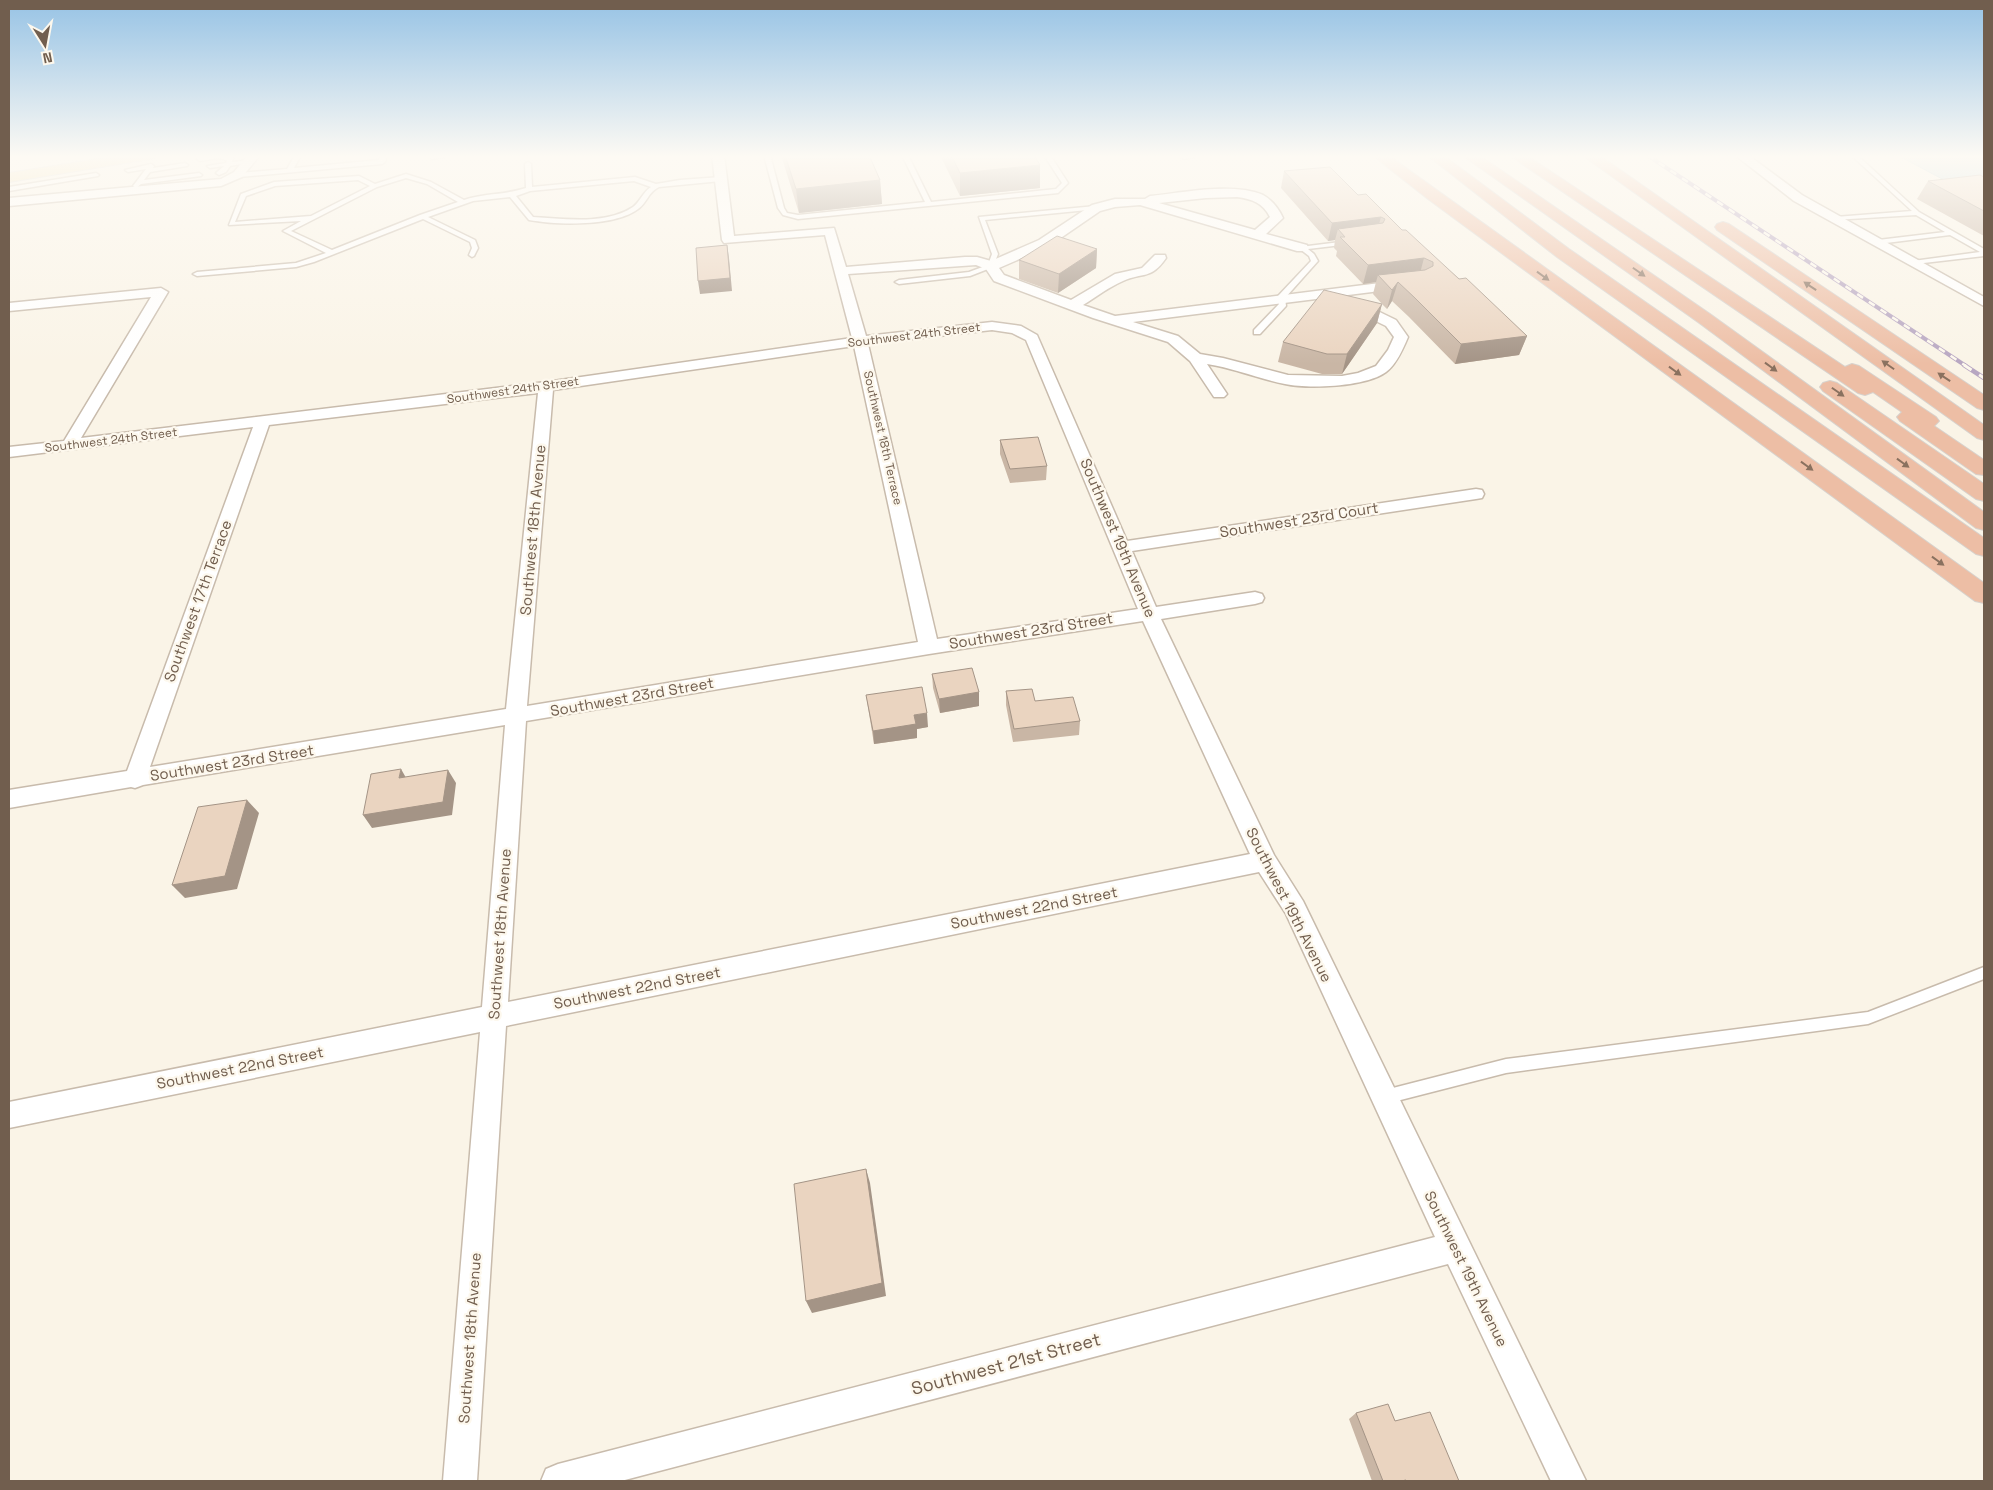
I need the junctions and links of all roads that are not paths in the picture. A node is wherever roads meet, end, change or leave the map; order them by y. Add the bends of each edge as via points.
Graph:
1 (299, 225) edge
2 (401, 225) edge
3 (439, 225) edge
4 (726, 225) edge
5 (984, 225) edge
6 (1071, 225) edge
7 (1221, 225) edge
8 (1269, 225) edge
9 (1472, 225) edge
10 (1517, 225) edge
11 (1526, 225) edge
12 (1570, 225) edge
13 (1597, 225) edge
14 (1620, 225) edge
15 (1634, 225) edge
16 (1683, 225) edge
17 (1720, 225) edge
18 (1845, 225) edge
19 (1936, 225) edge
20 (1951, 233) junction
21 (1257, 235) junction
22 (1358, 242) edge
23 (1878, 242) junction
24 (1302, 248) junction
25 (332, 253) junction
26 (1563, 253) junction
27 (1984, 253) edge
28 (472, 255) dead end
29 (1160, 258) dead end
30 (1915, 262) junction
31 (991, 266) junction
32 (841, 271) junction
33 (197, 274) dead end
34 (899, 282) dead end
35 (1419, 282) edge
36 (1322, 293) junction
37 (1281, 298) junction
38 (1982, 299) edge
39 (1072, 305) junction
40 (9, 306) edge
41 (1111, 320) junction
42 (1016, 329) joint
43 (1257, 332) dead end
44 (860, 342) junction
45 (1196, 358) junction
46 (546, 387) junction
47 (1219, 394) dead end
48 (1984, 404) edge
49 (262, 423) junction
50 (1984, 434) edge
51 (69, 445) junction
52 (9, 452) edge
53 (1984, 458) edge
54 (1984, 469) edge
55 (1476, 494) dead end
56 (1984, 494) edge
57 (1984, 523) edge
58 (1122, 547) junction
59 (1984, 549) edge
60 (1984, 595) edge
61 (1255, 598) dead end
62 (1149, 613) junction
63 (929, 647) junction
64 (516, 716) junction
65 (135, 780) junction
66 (9, 800) edge
67 (1265, 861) junction
68 (1984, 973) edge
69 (494, 1017) junction
70 (1385, 1098) junction
71 (9, 1115) edge
72 (1455, 1247) junction
73 (460, 1481) edge
74 (558, 1481) edge
75 (1569, 1481) edge

1 - 25 lane via 286,231
2 - 25 lane
3 - 28 lane via 473,241
4 - 32 street, Southwest 18th Terrace via 728,240 830,231
5 - 31 lane via 995,254
6 - 31 street via 1044,243
7 - 21 street
8 - 21 street
9 -> 60 highway
10 - 26 highway
11 - 26 highway
12 -> 57 highway via 1696,312
13 -> 56 highway
14 - 54 highway
15 - 53 highway
50 -> 16 highway
48 -> 17 highway
18 - 23 street
19 - 20 lane
20 - 23 lane
20 - 27 lane
21 - 24 street
22 - 24 lane
23 - 30 street
24 - 37 lane via 1315,261
25 - 33 lane via 296,265
26 - 59 highway
27 - 30 lane
29 - 39 street via 1147,271 1120,277
30 - 38 street
31 - 32 street via 971,261
31 - 34 lane via 970,274
31 - 39 street via 999,278
32 - 44 street, Southwest 18th Terrace
35 - 36 street
36 - 37 street
36 - 45 street via 1391,323 1401,337 1381,369 1342,381 1287,380
37 - 41 street
37 - 43 lane via 1283,304
39 - 41 street
40 - 51 street via 160,292
41 - 45 street via 1172,339
42 - 44 street, Southwest 24th Street via 992,326
42 - 58 street, Southwest 19th Avenue via 1032,338
44 - 46 street, Southwest 24th Street
44 - 63 street, Southwest 18th Terrace
45 - 47 street
46 - 49 street, Southwest 24th Street
46 - 64 street, Southwest 18th Avenue
49 - 51 street, Southwest 24th Street
49 - 65 street, Southwest 17th Terrace
51 - 52 street, Southwest 24th Street
55 - 58 street, Southwest 23rd Court
58 - 62 street, Southwest 19th Avenue
61 - 62 street, Southwest 23rd Street
62 - 63 street, Southwest 23rd Street
62 - 67 street, Southwest 19th Avenue
63 - 64 street, Southwest 23rd Street
64 - 65 street, Southwest 23rd Street
64 - 69 street, Southwest 18th Avenue
65 - 66 street, Southwest 23rd Street
67 - 69 street, Southwest 22nd Street
67 - 70 street, Southwest 19th Avenue via 1295,908
68 - 70 lane via 1868,1018 1506,1066
69 - 71 street, Southwest 22nd Street
69 - 73 street, Southwest 18th Avenue
70 - 72 street, Southwest 19th Avenue
72 - 74 street, Southwest 21st Street
72 - 75 street, Southwest 19th Avenue

